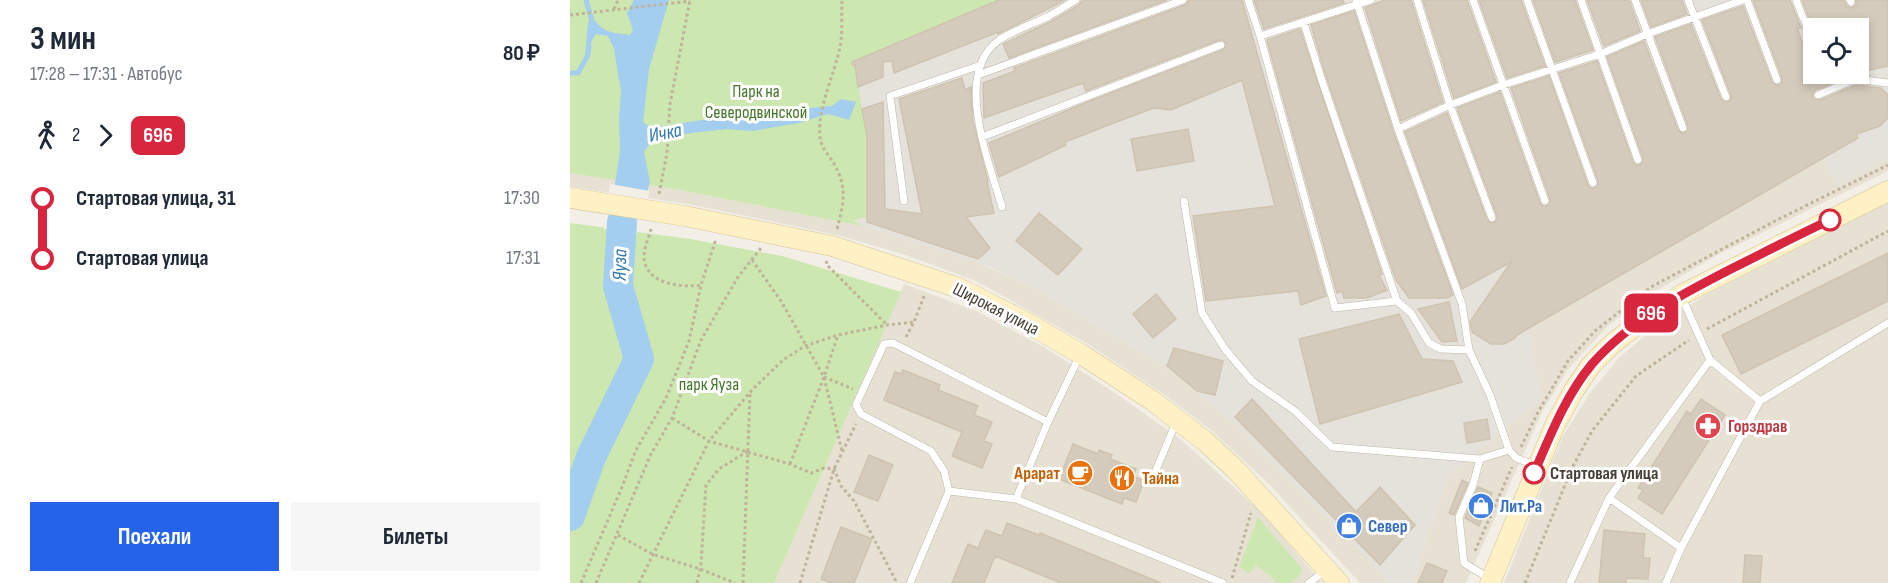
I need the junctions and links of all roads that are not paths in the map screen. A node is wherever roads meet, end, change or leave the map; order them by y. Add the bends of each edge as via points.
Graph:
1 (1076, 0) edge
2 (1184, 0) edge
3 (1248, 0) edge
4 (1371, 0) edge
5 (1417, 0) edge
6 (1473, 0) edge
7 (1527, 0) edge
8 (1581, 0) edge
9 (1635, 0) edge
10 (1688, 0) edge
11 (1745, 0) edge
12 (1796, 0) edge
13 (1356, 2) edge
14 (1695, 18) junction
15 (1803, 18) edge
16 (1304, 23) junction
17 (1647, 34) junction
18 (1260, 36) junction
19 (1221, 45) dead end
20 (1600, 54) junction
21 (981, 65) junction
22 (1552, 69) junction
23 (978, 75) junction
24 (1777, 80) dead end
25 (1888, 83) edge
26 (1503, 86) junction
27 (1818, 95) dead end
28 (1726, 97) dead end
29 (1450, 105) junction
30 (1683, 128) dead end
31 (1398, 129) junction
32 (982, 137) junction
33 (1638, 160) dead end
34 (1593, 183) dead end
35 (1888, 191) edge
36 (572, 199) edge
37 (904, 201) dead end
38 (1184, 201) dead end
39 (1545, 201) dead end
40 (1002, 207) dead end
41 (1492, 218) dead end
42 (1681, 294) junction
43 (1397, 301) junction
44 (1888, 323) edge
45 (1469, 350) junction
46 (1081, 354) junction
47 (1710, 360) junction
48 (1760, 401) junction
49 (1177, 420) junction
50 (1048, 422) junction
51 (1509, 450) junction
52 (1480, 459) junction
53 (1537, 466) junction
54 (1151, 482) dead end
55 (949, 491) junction
56 (1609, 498) junction
57 (1016, 500) junction
58 (1681, 548) junction
59 (1333, 576) edge
60 (1490, 581) edge
61 (910, 583) edge
62 (1223, 583) edge
63 (1309, 583) edge
64 (1570, 583) edge
65 (1666, 583) edge

1 - 21 lane via 998,41
2 - 23 lane
3 - 18 lane
4 - 13 lane
5 - 29 lane
6 - 26 lane
7 - 22 lane
8 - 20 lane
9 - 17 lane
10 - 14 lane
11 - 14 lane
11 - 24 lane
12 - 15 lane
13 - 16 lane
13 - 31 lane
14 - 17 lane
14 - 28 lane
16 - 18 lane
16 - 43 lane
17 - 20 lane
17 - 30 lane
18 - 43 lane via 1335,308
19 - 32 lane
20 - 22 lane
20 - 33 lane
21 - 23 lane
21 - 37 lane via 890,96
22 - 26 lane
22 - 34 lane
23 - 32 lane via 975,84
25 - 27 lane via 1856,80
26 - 29 lane
26 - 39 lane
29 - 31 lane
29 - 41 lane
31 - 45 lane via 1462,304
32 - 40 lane
35 - 42 main road
36 - 46 main road, Широкая улица via 686,216 832,246 959,288
38 - 52 lane via 1202,313 1252,381 1295,411 1332,447
42 - 47 lane
42 - 53 main road via 1645,318 1591,365 1555,425
43 - 45 lane via 1411,313 1429,343 1442,349
44 - 48 lane
45 - 51 lane
46 - 49 main road, Широкая улица
46 - 50 lane
47 - 48 lane
47 - 56 lane
48 - 58 lane
49 - 54 lane
49 - 59 main road, Широкая улица via 1236,470
50 - 55 lane via 893,343 884,344 856,405 861,414 931,452 944,471
50 - 57 lane
51 - 52 lane
51 - 53 lane via 1516,458
52 - 60 lane via 1459,517 1464,563
53 - 60 main road
55 - 57 lane
55 - 61 lane
56 - 58 lane
56 - 64 lane
57 - 62 lane
58 - 65 lane
59 - 63 lane

